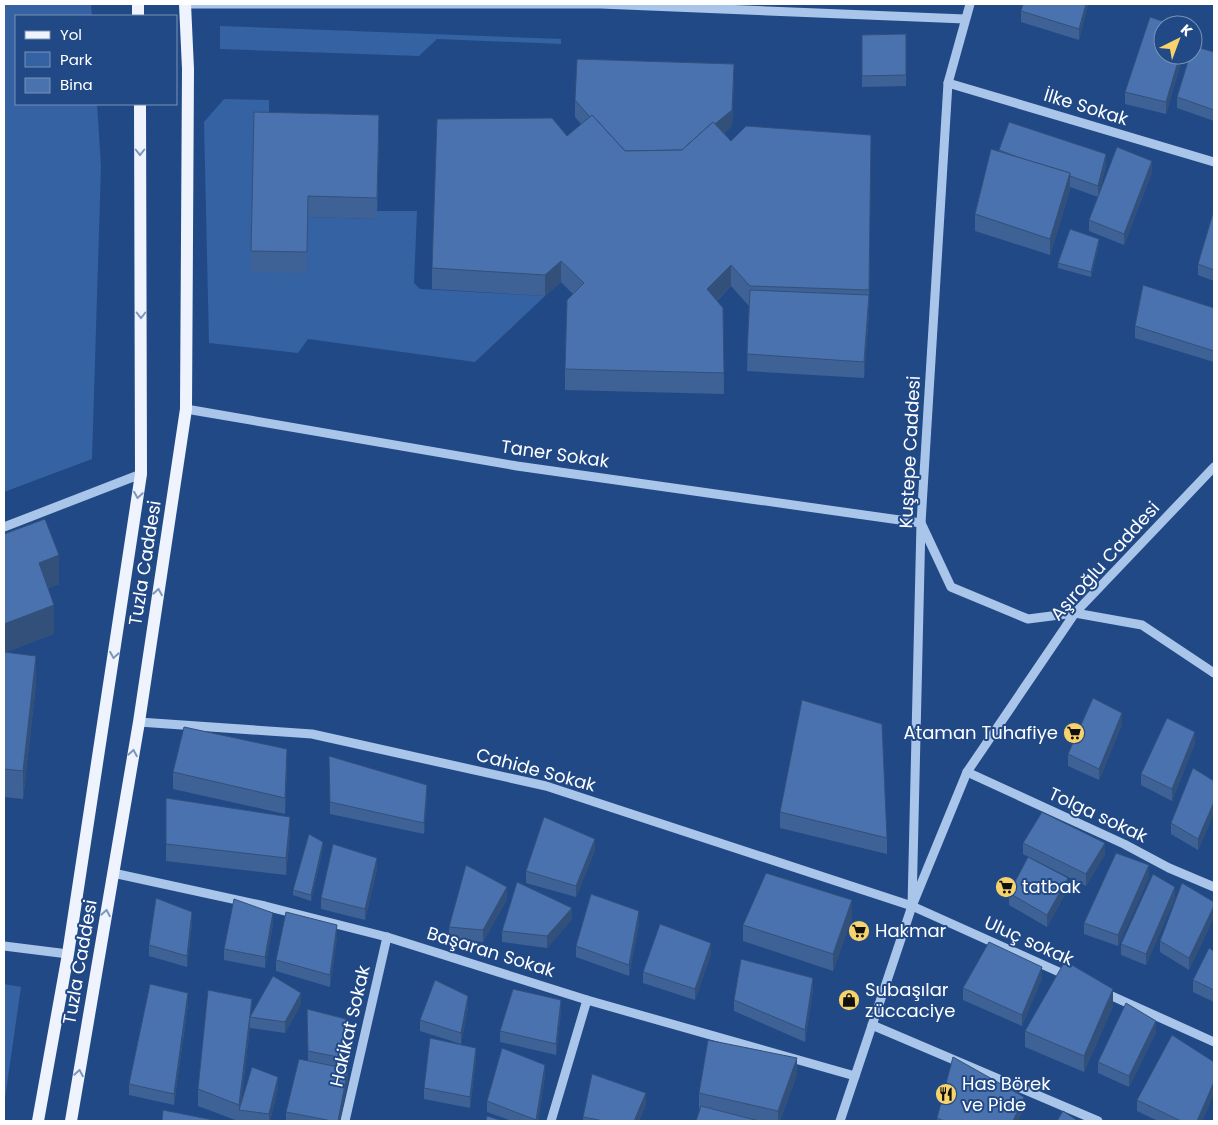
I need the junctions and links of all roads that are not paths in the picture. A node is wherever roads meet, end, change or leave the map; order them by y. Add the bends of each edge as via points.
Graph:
1 (185, 4) edge
2 (602, 4) edge
3 (970, 4) edge
4 (965, 19) junction
5 (948, 83) junction
6 (140, 105) edge
7 (1214, 162) edge
8 (186, 409) junction
9 (1214, 467) edge
10 (141, 474) junction
11 (921, 523) junction
12 (4, 527) edge
13 (1075, 612) junction
14 (1214, 673) edge
15 (139, 722) junction
16 (967, 772) junction
17 (113, 874) junction
18 (1214, 887) edge
19 (912, 906) junction
20 (387, 938) junction
21 (4, 946) edge
22 (68, 954) junction
23 (587, 1000) junction
24 (872, 1025) junction
25 (1214, 1042) edge
26 (855, 1076) junction
27 (38, 1121) edge
28 (71, 1121) edge
29 (346, 1121) edge
30 (551, 1121) edge
31 (840, 1121) edge
32 (1098, 1121) edge

1 - 2 street
1 - 8 main road, Tuzla Caddesi via 188,69
2 - 4 street
3 - 4 street, Kuştepe Caddesi
4 - 5 street, Kuştepe Caddesi
5 - 7 street, İlke Sokak
5 - 11 street, Kuştepe Caddesi
6 -> 10 main road, Tuzla Caddesi
8 - 11 street, Taner Sokak via 517,466
15 -> 8 main road, Tuzla Caddesi
9 - 13 street, Aşıroğlu Caddesi
10 - 12 street
10 -> 22 main road, Tuzla Caddesi
11 - 13 street via 951,587 1028,619
11 - 19 street, Kuştepe Caddesi
13 - 14 street via 1142,625
13 - 16 street, Aşıroğlu Caddesi
17 -> 15 main road, Tuzla Caddesi
15 - 19 street, Cahide Sokak via 312,734 546,786
16 - 18 street, Tolga sokak
16 - 19 street, Aşıroğlu Caddesi
17 - 20 street, Başaran Sokak via 265,906
28 -> 17 main road, Tuzla Caddesi
19 - 24 street, Aşıroğlu Caddesi
19 - 25 street, Uluç sokak
20 - 23 street, Başaran Sokak
20 - 29 street, Hakikat Sokak
21 - 22 street
22 - 27 main road, Tuzla Caddesi
23 - 26 street, Başaran Sokak
23 - 30 street
24 - 26 street, Aşıroğlu Caddesi
24 - 32 street
26 - 31 street, Aşıroğlu Caddesi

